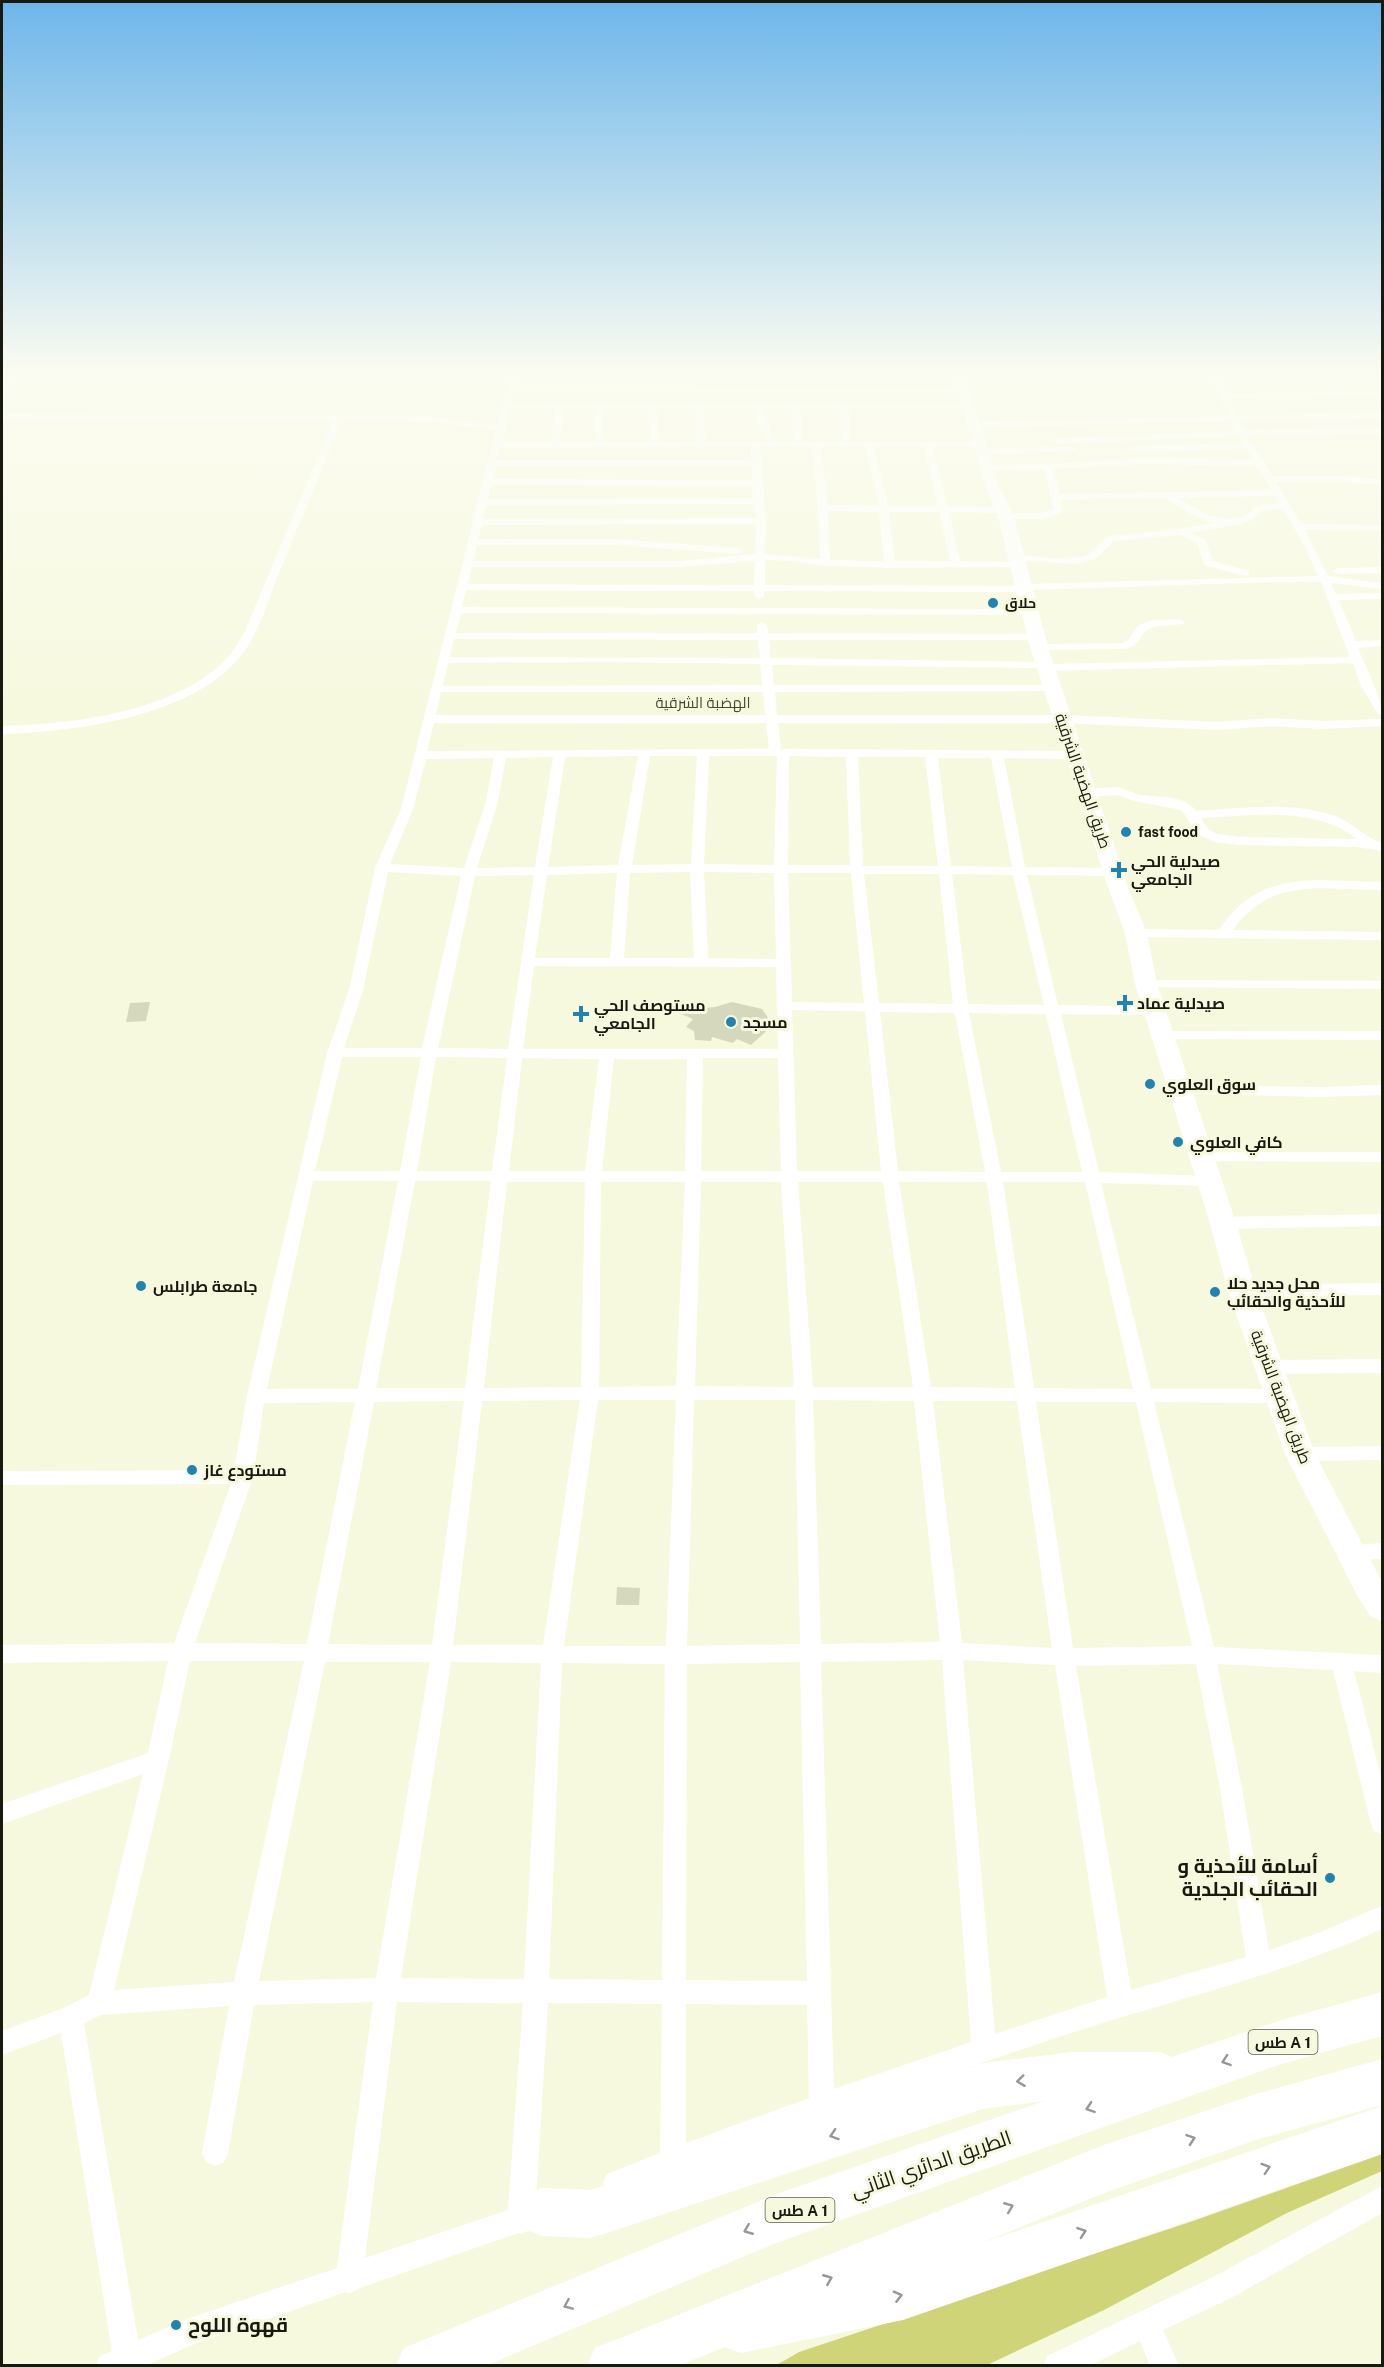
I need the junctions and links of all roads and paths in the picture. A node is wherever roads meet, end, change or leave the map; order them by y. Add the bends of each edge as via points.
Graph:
1 (311, 484) edge
2 (487, 484) edge
3 (757, 484) edge
4 (820, 484) edge
5 (878, 484) edge
6 (937, 484) edge
7 (994, 484) edge
8 (1053, 484) edge
9 (1275, 484) edge
10 (1280, 493) junction
11 (1168, 495) junction
12 (1057, 497) junction
13 (758, 501) junction
14 (483, 502) junction
15 (1286, 505) junction
16 (823, 508) junction
17 (884, 508) junction
18 (943, 509) junction
19 (1004, 514) junction
20 (761, 521) junction
21 (478, 522) junction
22 (1233, 522) junction
23 (1297, 527) junction
24 (1383, 528) edge
25 (1180, 532) junction
26 (473, 542) junction
27 (760, 554) junction
28 (825, 563) junction
29 (467, 564) junction
30 (890, 565) junction
31 (956, 565) junction
32 (1383, 570) edge
33 (1020, 575) junction
34 (1322, 575) junction
35 (1266, 578) junction
36 (1383, 586) edge
37 (462, 587) junction
38 (758, 587) junction
39 (1383, 596) edge
40 (1332, 597) junction
41 (456, 610) junction
42 (761, 611) junction
43 (1031, 612) junction
44 (1179, 622) dead end
45 (763, 635) junction
46 (450, 636) junction
47 (1383, 643) edge
48 (1351, 645) junction
49 (444, 660) junction
50 (1356, 660) junction
51 (765, 661) junction
52 (1044, 661) junction
53 (1382, 679) edge
54 (1367, 686) junction
55 (769, 688) junction
56 (437, 689) junction
57 (1383, 712) edge
58 (429, 719) junction
59 (1062, 719) junction
60 (770, 720) junction
61 (1383, 722) edge
62 (2, 730) edge
63 (645, 752) junction
64 (703, 752) junction
65 (779, 752) junction
66 (560, 753) junction
67 (501, 754) junction
68 (852, 754) junction
69 (931, 754) junction
70 (421, 755) junction
71 (998, 755) junction
72 (1076, 755) junction
73 (1088, 794) junction
74 (1193, 815) junction
75 (1376, 845) edge
76 (382, 868) junction
77 (697, 868) junction
78 (781, 868) junction
79 (624, 870) junction
80 (856, 870) junction
81 (1019, 870) junction
82 (540, 871) junction
83 (469, 872) junction
84 (943, 872) junction
85 (1114, 872) junction
86 (1383, 886) edge
87 (1136, 933) junction
88 (1223, 934) junction
89 (1383, 936) edge
90 (529, 962) junction
91 (617, 962) junction
92 (701, 962) junction
93 (784, 963) junction
94 (1146, 984) junction
95 (1383, 985) edge
96 (786, 1006) junction
97 (872, 1006) junction
98 (961, 1008) junction
99 (1051, 1008) junction
100 (1156, 1011) junction
101 (1164, 1036) junction
102 (1383, 1036) edge
103 (429, 1052) junction
104 (335, 1053) junction
105 (786, 1053) junction
106 (514, 1054) junction
107 (695, 1054) junction
108 (607, 1055) junction
109 (1179, 1090) junction
110 (1383, 1090) edge
111 (1383, 1156) edge
112 (1201, 1157) junction
113 (408, 1174) junction
114 (306, 1176) junction
115 (501, 1176) junction
116 (693, 1176) junction
117 (789, 1176) junction
118 (890, 1176) junction
119 (593, 1177) junction
120 (994, 1177) junction
121 (1092, 1177) junction
122 (1209, 1181) junction
123 (1383, 1220) edge
124 (1223, 1223) junction
125 (1383, 1289) edge
126 (1242, 1291) junction
127 (1383, 1366) edge
128 (1268, 1367) junction
129 (686, 1392) junction
130 (590, 1393) junction
131 (804, 1394) junction
132 (1025, 1394) junction
133 (1141, 1394) junction
134 (923, 1395) junction
135 (256, 1396) junction
136 (364, 1396) junction
137 (475, 1396) junction
138 (1278, 1396) junction
139 (1300, 1454) junction
140 (1383, 1454) edge
141 (243, 1477) junction
142 (2, 1478) edge
143 (1383, 1551) edge
144 (1351, 1552) junction
145 (1376, 1598) edge
146 (952, 1651) junction
147 (181, 1652) junction
148 (809, 1652) junction
149 (316, 1653) junction
150 (442, 1653) junction
151 (552, 1653) junction
152 (2, 1654) edge
153 (676, 1655) junction
154 (1205, 1655) junction
155 (1064, 1657) junction
156 (1341, 1661) junction
157 (1383, 1664) edge
158 (158, 1759) junction
159 (2, 1814) edge
160 (1383, 1824) edge
161 (1383, 1917) edge
162 (1259, 1965) junction
163 (387, 1990) junction
164 (675, 1991) junction
165 (537, 1992) junction
166 (244, 1993) junction
167 (819, 1993) junction
168 (99, 2003) junction
169 (1121, 2005) junction
170 (1383, 2014) edge
171 (71, 2017) junction
172 (2, 2043) edge
173 (984, 2051) junction
174 (1184, 2075) junction
175 (1383, 2082) edge
176 (822, 2105) junction
177 (1383, 2130) edge
178 (215, 2153) dead end
179 (673, 2161) junction
180 (1383, 2199) edge
181 (531, 2216) junction
182 (349, 2280) junction
183 (1146, 2322) junction
184 (676, 2340) junction
185 (119, 2362) edge
186 (422, 2366) edge
187 (613, 2366) edge
188 (1057, 2366) edge
189 (1165, 2366) edge

1 - 62 street via 250,631 231,660 203,683 111,718
2 - 14 street
3 - 13 street
4 - 16 street
5 - 17 street
6 - 18 street
7 - 19 main road, طريق الهضبة الشرقية
8 - 12 street
9 - 10 street
10 - 11 street
10 - 15 street
11 - 12 street
11 - 22 street via 1190,510
12 - 19 street via 1059,511 1049,515
13 - 14 street
13 - 20 street
14 - 21 street
15 - 22 street via 1258,508 1248,518
15 - 23 street
16 - 17 street
16 - 28 street
17 - 18 street
17 - 30 street
18 - 19 street
18 - 31 street
19 - 33 main road, طريق الهضبة الشرقية
20 - 21 street
20 - 27 street
21 - 26 street
22 - 25 street
23 - 24 street
23 - 34 street
25 - 33 street via 1112,538 1103,542 1093,556
25 - 35 street via 1202,541 1212,566
26 - 27 street via 618,542
26 - 29 street
27 - 28 street
27 - 29 street via 679,564
27 - 38 street
28 - 30 street
29 - 37 street
30 - 31 street
31 - 33 street
32 - 34 street
33 - 35 street
33 - 38 street
33 - 43 main road, طريق الهضبة الشرقية
34 - 35 street
34 - 36 street
34 - 40 street
37 - 38 street
37 - 41 street
38 - 42 street
39 - 40 street
40 - 48 street
41 - 42 street
41 - 46 street
42 - 43 street
42 - 45 street
43 - 52 main road, طريق الهضبة الشرقية
44 - 52 street via 1150,625 1125,646
45 - 46 street
45 - 51 street
45 - 52 street
46 - 49 street
47 - 48 street
48 - 50 street
49 - 51 street
49 - 56 street
50 - 52 street
50 - 54 street
51 - 52 street
51 - 55 street
52 - 55 street
52 - 59 main road, طريق الهضبة الشرقية
53 - 54 street
54 - 57 street
55 - 56 street
55 - 60 street
56 - 58 street
58 - 60 street
58 - 70 street
59 - 60 street
59 - 61 street via 1218,726
59 - 72 main road, طريق الهضبة الشرقية
60 - 65 street
63 - 64 street
63 - 66 street
63 - 79 street
64 - 65 street
64 - 77 street
65 - 68 street
65 - 78 street
66 - 67 street
66 - 82 street
67 - 70 street
67 - 83 street via 491,805
68 - 69 street
68 - 80 street
69 - 71 street
69 - 84 street
70 - 76 street via 407,809
71 - 72 street
71 - 81 street
72 - 73 main road, طريق الهضبة الشرقية
73 - 74 street via 1121,792 1178,804
73 - 85 main road, طريق الهضبة الشرقية
74 - 75 street via 1302,813 1324,817
74 - 75 street via 1202,831 1214,838
76 - 83 street
76 - 104 street via 356,990
77 - 78 street
77 - 79 street
77 - 92 street
78 - 80 street
78 - 93 street
79 - 82 street
79 - 91 street
80 - 84 street
80 - 97 street
81 - 84 street
81 - 85 street
81 - 99 street
82 - 83 street
82 - 90 street
83 - 103 street
84 - 98 street
85 - 87 main road, طريق الهضبة الشرقية
86 - 88 street via 1277,889 1246,905
87 - 88 street
87 - 94 main road, طريق الهضبة الشرقية
88 - 89 street
90 - 91 street
90 - 106 street
91 - 92 street
92 - 93 street
93 - 96 street
94 - 95 street
94 - 100 main road, طريق الهضبة الشرقية
96 - 97 street
96 - 105 street
97 - 98 street
97 - 118 street
98 - 99 street
98 - 120 street
99 - 100 street
99 - 121 street
100 - 101 main road, طريق الهضبة الشرقية
101 - 102 street
101 - 109 main road, طريق الهضبة الشرقية
103 - 104 street
103 - 106 street
103 - 113 street
104 - 114 street
105 - 107 street
105 - 117 street
106 - 108 street
106 - 115 street
107 - 108 street
107 - 116 street
108 - 119 street
109 - 110 street
109 - 112 main road, طريق الهضبة الشرقية
111 - 112 street
112 - 122 main road, طريق الهضبة الشرقية
113 - 114 street
113 - 115 street
113 - 136 street
114 - 135 street
115 - 119 street
115 - 137 street
116 - 117 street
116 - 119 street
116 - 129 street
117 - 118 street
117 - 131 street
118 - 120 street
118 - 134 street
119 - 130 street
120 - 121 street
120 - 132 street
121 - 122 street
121 - 133 street
122 - 124 main road, طريق الهضبة الشرقية
123 - 124 street
124 - 126 main road, طريق الهضبة الشرقية
125 - 126 street
126 - 128 main road, طريق الهضبة الشرقية
127 - 128 street
128 - 138 main road, طريق الهضبة الشرقية
129 - 130 street
129 - 131 street
129 - 153 street
130 - 137 street
130 - 151 street
131 - 134 street
131 - 148 street
132 - 133 street
132 - 134 street
132 - 155 street
133 - 138 street
133 - 154 street
134 - 146 street
135 - 136 street
135 - 141 street
136 - 137 street
136 - 149 street
137 - 150 street
138 - 139 main road, طريق الهضبة الشرقية
139 - 140 street
139 - 144 main road, طريق الهضبة الشرقية
141 - 142 street
141 - 147 street
143 - 144 street
144 - 145 main road, طريق الهضبة الشرقية
146 - 148 street
146 - 155 street
146 - 173 street
147 - 149 street
147 - 152 street
147 - 158 street
148 - 153 street
148 - 167 street
149 - 150 street
149 - 166 street
150 - 151 street
150 - 163 street
151 - 153 street
151 - 165 street
153 - 164 street
154 - 155 street
154 - 156 street
154 - 162 street
155 - 169 street
156 - 157 street
156 - 160 street
158 - 159 street
158 - 168 street
161 - 162 street
162 - 169 street
163 - 165 street
163 - 166 street
163 - 182 street
164 - 165 street
164 - 167 street
164 - 179 street
165 - 181 street
166 - 168 street
166 - 178 street
167 - 176 street
168 - 171 street
169 - 173 street
170 -> 174 highway, الطريق الدائري الثاني / طس A 1 via 1278,2043
171 - 172 street
171 - 185 street
173 - 176 street
174 -> 181 highway via 1072,2075 984,2086 591,2214
174 -> 186 highway, الطريق الدائري الثاني / طس A 1 via 774,2219
184 -> 175 highway via 1104,2169 1259,2116
176 - 179 street
184 -> 177 highway via 903,2295
179 - 181 street
180 - 183 street via 1221,2288
181 - 182 street
182 - 185 street via 190,2332
183 - 188 street
183 - 189 street
184 - 187 highway

